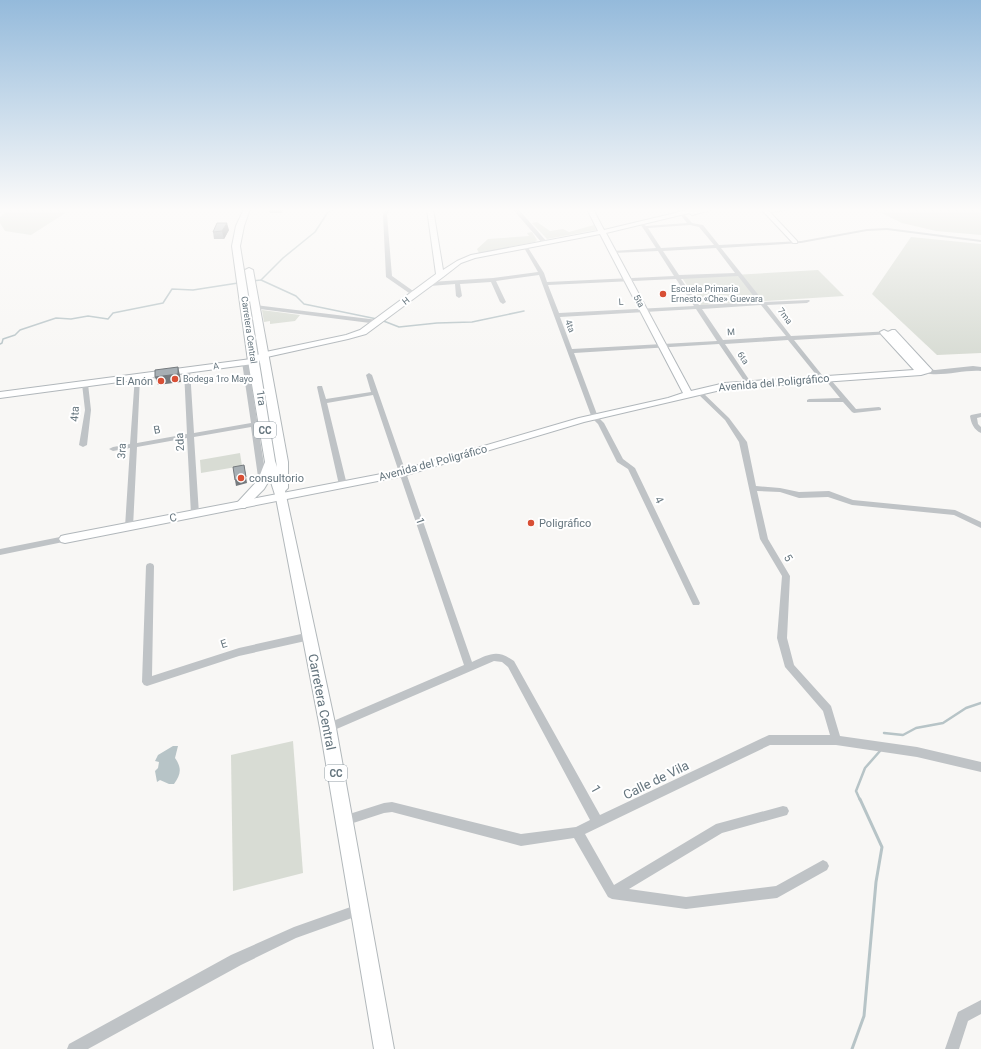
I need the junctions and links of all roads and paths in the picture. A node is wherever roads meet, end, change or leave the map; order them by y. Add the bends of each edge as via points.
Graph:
1 (240, 258) edge
2 (388, 258) edge
3 (437, 258) edge
4 (468, 258) edge
5 (532, 258) edge
6 (616, 258) edge
7 (665, 258) edge
8 (727, 258) edge
9 (246, 259) dead end
10 (541, 273) junction
11 (739, 274) junction
12 (440, 275) junction
13 (678, 277) junction
14 (493, 280) junction
15 (628, 280) junction
16 (247, 282) junction
17 (457, 282) junction
18 (430, 284) junction
19 (546, 284) junction
20 (414, 294) junction
21 (459, 296) dead end
22 (807, 300) dead end
23 (502, 302) dead end
24 (763, 303) junction
25 (255, 307) junction
26 (698, 307) junction
27 (644, 310) junction
28 (557, 315) junction
29 (380, 320) junction
30 (888, 332) joint
31 (790, 338) junction
32 (721, 342) junction
33 (662, 345) junction
34 (570, 351) junction
35 (264, 355) junction
36 (249, 361) junction
37 (187, 370) junction
38 (981, 370) edge
39 (922, 371) junction
40 (369, 375) dead end
41 (137, 377) junction
42 (823, 377) junction
43 (748, 382) junction
44 (85, 384) junction
45 (320, 387) dead end
46 (687, 392) junction
47 (699, 392) junction
48 (375, 393) junction
49 (0, 396) edge
50 (844, 400) junction
51 (808, 401) dead end
52 (323, 402) junction
53 (879, 409) dead end
54 (981, 415) edge
55 (594, 416) junction
56 (253, 425) junction
57 (981, 431) edge
58 (191, 436) junction
59 (83, 445) dead end
60 (134, 446) junction
61 (112, 449) dead end
62 (270, 461) junction
63 (403, 473) junction
64 (263, 484) junction
65 (343, 485) junction
66 (753, 488) junction
67 (282, 498) junction
68 (241, 506) junction
69 (195, 514) junction
70 (981, 525) edge
71 (129, 527) junction
72 (64, 539) joint
73 (0, 552) edge
74 (150, 566) dead end
75 (696, 603) dead end
76 (310, 636) junction
77 (469, 667) junction
78 (328, 728) junction
79 (836, 740) junction
80 (981, 767) edge
81 (783, 810) dead end
82 (344, 821) junction
83 (598, 823) junction
84 (577, 832) junction
85 (823, 866) dead end
86 (612, 893) junction
87 (359, 910) junction
88 (981, 1007) edge
89 (74, 1049) edge
90 (384, 1049) edge
91 (952, 1049) edge

1 - 16 main road, Carretera Central / CC
2 - 20 street via 389,277
3 - 12 street
4 - 12 street, H
5 - 10 street, 4ta
6 - 15 street, 5ta
7 - 13 street, 6ta
8 - 11 street, 7ma
9 - 16 main road, Carretera Central / CC
10 - 14 street
10 - 19 street, 4ta
11 - 13 street
11 - 24 street, 7ma
12 - 18 street, H
13 - 15 street
13 - 26 street, 6ta
14 - 17 street
14 - 23 street
15 - 19 street
15 - 27 street, 5ta
16 - 25 main road, Carretera Central / CC
16 - 36 main road, Carretera Central / CC
17 - 18 street
17 - 21 street
18 - 20 street, H
19 - 28 street, 4ta
20 - 29 street, H
22 - 24 street, L
24 - 26 street, L
24 - 31 street, 7ma
25 - 29 street
25 - 35 main road, Carretera Central / CC
26 - 27 street, L
26 - 32 street, 6ta
27 - 28 street, L
27 - 33 street, 5ta
28 - 34 street, 4ta
29 - 35 street, H via 364,332 352,336
30 - 31 street, M
30 - 39 street
31 - 32 street, M
31 - 42 street, 7ma
32 - 33 street, M
32 - 43 street, 6ta
33 - 34 street, M
33 - 46 street, 5ta
34 - 55 street, 4ta
35 - 36 street, H
35 - 67 main road, Carretera Central / CC via 283,462
36 - 37 street, A
36 - 56 street, 1ra
36 - 62 main road, Carretera Central / CC
37 - 41 street, A
37 - 58 street, 2da
38 - 39 street via 963,368 940,372
39 - 42 street, Avenida del Poligráfico
40 - 48 street, 1
41 - 44 street, A
41 - 60 street, 3ra
42 - 43 street, Avenida del Poligráfico
42 - 50 street, 7ma
43 - 46 street, Avenida del Poligráfico via 723,382
43 - 47 street, Avenida del Poligráfico
44 - 49 street, A
44 - 59 street, 4ta via 88,410
45 - 52 street
46 - 47 street, Avenida del Poligráfico
46 - 55 street, Avenida del Poligráfico via 671,400
47 - 66 street, 5 via 727,419 743,442
48 - 52 street
48 - 63 street, 1
50 - 51 street
50 - 53 street, 7ma via 854,411
52 - 65 street
54 - 57 street via 973,416
55 - 63 street, Avenida del Poligráfico
55 - 75 street, 4 via 602,423 620,460 631,468
56 - 58 street, B
56 - 64 street, 1ra
58 - 60 street, B
58 - 69 street, 2da
60 - 61 street, B
60 - 71 street, 3ra
62 - 64 main road
62 - 67 main road, Carretera Central / CC
63 - 65 street, Avenida del Poligráfico
63 - 77 street, 1
64 - 68 main road
65 - 67 street, Avenida del Poligráfico
66 - 70 street via 780,490 799,495 829,494 852,502 955,513
66 - 79 street, 5 via 764,539 786,576 782,638 790,667 827,709
67 - 68 street, C
67 - 76 main road, Carretera Central / CC
68 - 69 street, C
69 - 71 street, C
71 - 72 street, C
72 - 73 street
74 - 76 street, E via 147,682 239,652
76 - 78 main road, Carretera Central / CC
77 - 78 street
77 - 83 street, 1 via 493,657 504,659 511,664
78 - 82 main road, Carretera Central / CC
79 - 80 street, Calle de Vila via 917,752
79 - 83 street, Calle de Vila via 769,740
81 - 86 street via 720,828
82 - 84 street, Calle de Vila via 392,807 521,840
82 - 87 main road, Carretera Central / CC
83 - 84 street, Calle de Vila
84 - 86 street
85 - 86 street via 777,892 686,903
87 - 89 street via 294,933 236,960
87 - 90 main road, Carretera Central / CC
88 - 91 street via 963,1016

